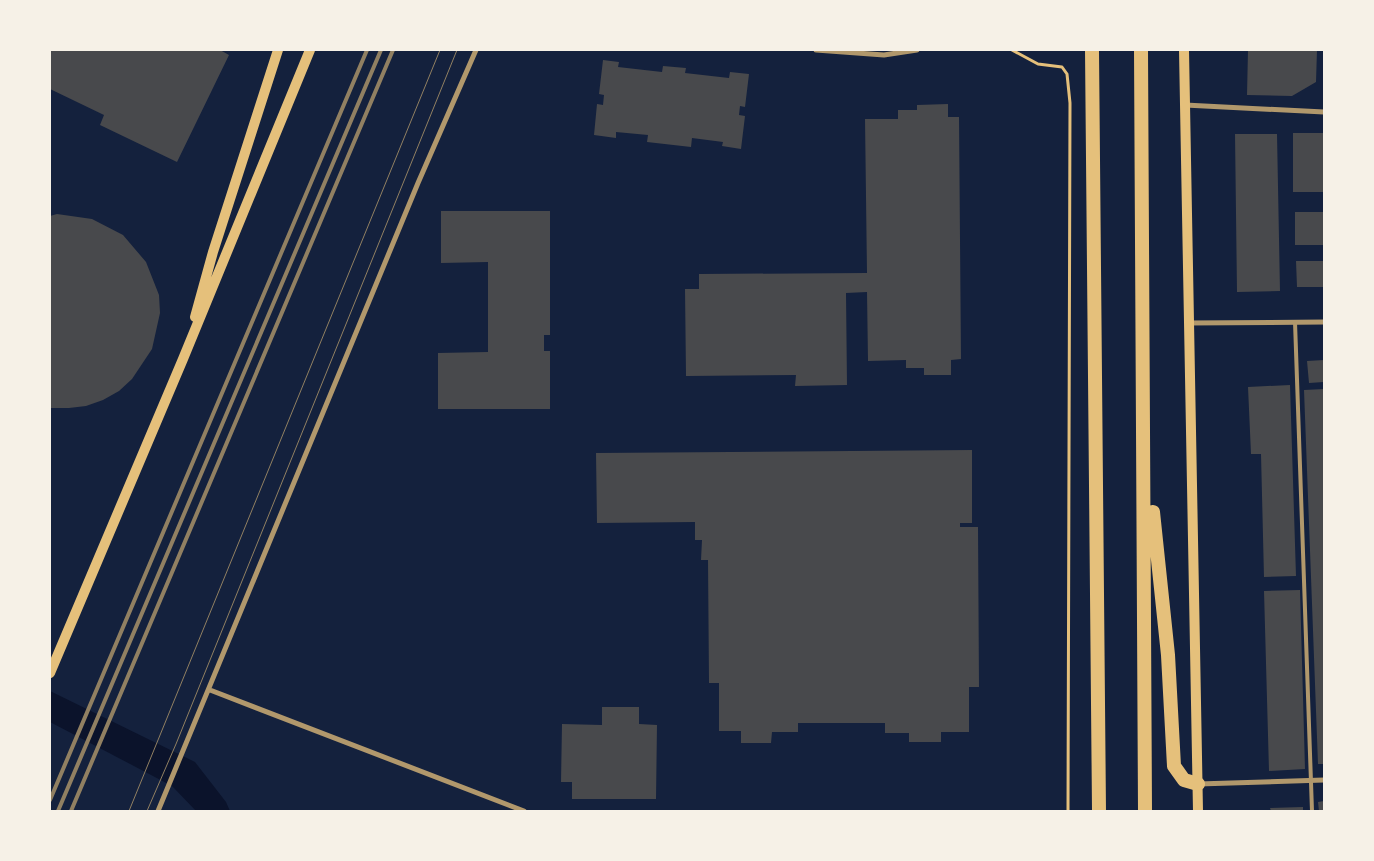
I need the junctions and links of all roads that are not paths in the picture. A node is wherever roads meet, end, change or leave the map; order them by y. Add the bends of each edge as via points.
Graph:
1 (278, 50) edge
2 (310, 50) edge
3 (476, 50) edge
4 (816, 50) edge
5 (917, 50) edge
6 (1083, 50) edge
7 (1092, 50) edge
8 (1141, 50) edge
9 (1184, 50) edge
10 (1092, 97) junction
11 (1184, 105) junction
12 (1324, 112) edge
13 (1295, 322) junction
14 (1324, 322) edge
15 (1188, 323) junction
16 (183, 359) junction
17 (1145, 442) junction
18 (50, 673) edge
19 (210, 690) junction
20 (1311, 780) junction
21 (1324, 780) edge
22 (1198, 784) junction
23 (158, 811) edge
24 (524, 811) edge
25 (1099, 811) edge
26 (1145, 811) edge
27 (1198, 811) edge
28 (1312, 811) edge

1 - 16 main road via 213,252
2 - 16 main road
3 - 19 street via 418,183
4 - 5 street via 884,55
6 - 10 highway
7 - 10 highway
8 - 17 highway
9 - 11 main road
10 - 25 highway
11 - 12 street
11 - 15 main road
13 - 14 street
13 - 15 street
13 - 20 lane
15 - 22 main road
16 - 18 main road
17 - 22 highway via 1168,656 1174,766 1184,780
17 - 26 highway
19 - 23 street
19 - 24 street
20 - 21 street
20 - 22 street
20 - 28 lane
22 - 27 main road

